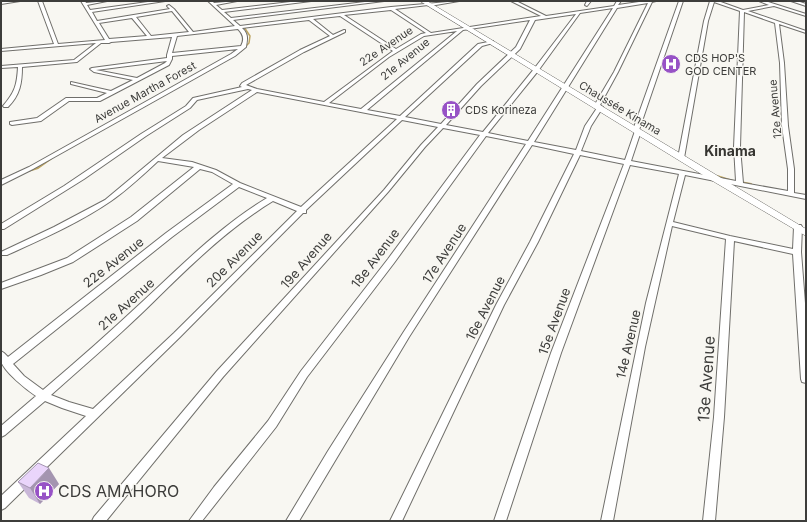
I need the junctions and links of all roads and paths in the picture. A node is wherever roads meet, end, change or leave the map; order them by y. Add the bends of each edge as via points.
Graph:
1 (18, 1) edge
2 (40, 1) edge
3 (105, 1) edge
4 (131, 1) edge
5 (163, 1) edge
6 (235, 1) edge
7 (309, 1) edge
8 (382, 1) edge
9 (457, 1) edge
10 (513, 1) edge
11 (619, 1) edge
12 (651, 1) edge
13 (654, 1) edge
14 (681, 1) edge
15 (713, 1) edge
16 (761, 1) edge
17 (793, 1) edge
18 (84, 2) edge
19 (212, 2) edge
20 (1, 3) edge
21 (427, 3) edge
22 (134, 5) junction
23 (806, 5) edge
24 (616, 6) junction
25 (774, 6) junction
26 (391, 8) junction
27 (173, 10) junction
28 (89, 11) junction
29 (221, 11) junction
30 (579, 12) junction
31 (742, 13) junction
32 (341, 15) junction
33 (806, 15) edge
34 (133, 16) junction
35 (546, 17) junction
36 (230, 19) junction
37 (310, 19) junction
38 (533, 19) junction
39 (96, 22) junction
40 (777, 22) junction
41 (240, 28) junction
42 (466, 29) junction
43 (344, 31) dead end
44 (806, 32) edge
45 (192, 33) junction
46 (429, 33) junction
47 (175, 35) junction
48 (332, 36) junction
49 (151, 38) junction
50 (100, 42) junction
51 (109, 42) junction
52 (491, 42) junction
53 (57, 46) junction
54 (244, 47) junction
55 (1, 50) edge
56 (396, 51) junction
57 (512, 54) junction
58 (170, 57) junction
59 (20, 66) junction
60 (1, 68) edge
61 (536, 70) junction
62 (136, 79) junction
63 (73, 83) dead end
64 (566, 87) junction
65 (247, 88) junction
66 (256, 90) junction
67 (112, 92) junction
68 (325, 103) junction
69 (6, 106) dead end
70 (598, 107) junction
71 (362, 110) junction
72 (401, 118) junction
73 (12, 123) dead end
74 (443, 126) junction
75 (637, 131) junction
76 (484, 135) junction
77 (530, 143) junction
78 (578, 152) junction
79 (681, 158) junction
80 (157, 159) junction
81 (628, 162) junction
82 (199, 166) junction
83 (682, 174) junction
84 (714, 178) junction
85 (1, 183) edge
86 (740, 183) junction
87 (238, 184) junction
88 (791, 193) junction
89 (806, 197) edge
90 (271, 199) junction
91 (303, 211) junction
92 (669, 223) junction
93 (1, 227) edge
94 (798, 227) junction
95 (806, 233) edge
96 (730, 238) junction
97 (797, 252) junction
98 (4, 253) dead end
99 (1, 286) edge
100 (4, 359) edge
101 (806, 379) edge
102 (43, 396) junction
103 (94, 414) junction
104 (1, 432) edge
105 (1, 504) edge
106 (98, 521) edge
107 (196, 521) edge
108 (292, 521) edge
109 (396, 521) edge
110 (500, 521) edge
111 (607, 521) edge
112 (709, 521) edge

1 - 20 street
2 - 53 street
3 - 18 street
4 - 22 street
5 - 22 street
5 - 27 street
6 - 19 street
7 - 29 street
8 - 36 street
9 - 21 street
10 - 35 street
11 - 24 street, 17e Avenue
12 - 13 street, 22e Avenue
12 - 24 street, 22e Avenue
12 - 70 street, 16e Avenue
14 - 75 street, 15e Avenue
15 - 31 street
15 - 79 street via 706,21
16 - 25 street
17 - 23 street
18 - 28 street
19 - 29 street
21 - 26 street
21 - 42 street, Chaussée Kinama
22 - 28 street
24 - 30 street, 22e Avenue
24 - 64 street, 17e Avenue
25 - 31 street
25 - 33 street
26 - 32 street
26 - 46 street
27 - 34 street
27 - 45 street
28 - 39 street
29 - 36 street
30 - 35 street, 22e Avenue
30 - 61 street, 18e Avenue
31 - 40 street
31 - 86 street via 737,147
32 - 37 street
32 - 56 street
34 - 39 street
34 - 49 street
35 - 38 street, 22e Avenue
36 - 41 street
37 - 41 street
37 - 48 street
38 - 42 street, 22e Avenue
38 - 57 street, 19e Avenue via 518,48
39 - 51 street
40 - 44 street
40 - 88 street, 12e Avenue via 785,126 790,156
41 - 45 street
41 - 54 street via 247,38
42 - 46 street, 22e Avenue
42 - 52 street, Chaussée Kinama
42 - 71 street, 21e Avenue via 445,42
43 - 48 street
45 - 47 street
46 - 56 street, 22e Avenue
47 - 49 street
47 - 58 street
48 - 65 street via 244,84
49 - 51 street
50 - 51 street
50 - 53 street
50 - 59 street via 75,61
52 - 57 street, Chaussée Kinama
52 - 72 street, 20e Avenue via 480,45
53 - 55 street
54 - 58 street
54 - 85 street, Avenue Martha Forest
56 - 68 street, 22e Avenue
57 - 61 street, Chaussée Kinama
57 - 74 street, 19e Avenue via 479,85
58 - 62 street via 167,64
58 - 62 street via 92,69
59 - 60 street
59 - 69 street via 20,84 14,99
61 - 64 street, Chaussée Kinama
61 - 76 street, 18e Avenue
62 - 67 street
63 - 67 street
64 - 70 street, Chaussée Kinama
64 - 77 street, 17e Avenue
65 - 66 street
65 - 93 street via 195,99 188,107 96,169
66 - 68 street
66 - 80 street via 194,130
67 - 73 street via 95,100 68,100 39,120
68 - 71 street
70 - 75 street, Chaussée Kinama
70 - 78 street, 16e Avenue
71 - 72 street
72 - 74 street
72 - 91 street, 20e Avenue
74 - 76 street
74 - 106 street, 19e Avenue via 220,374
75 - 79 street, Chaussée Kinama
75 - 81 street, 15e Avenue
76 - 77 street
76 - 107 street, 18e Avenue via 304,374 272,424
77 - 78 street
77 - 108 street, 17e Avenue via 406,335
78 - 81 street
78 - 109 street, 16e Avenue via 500,305
79 - 84 street, Chaussée Kinama
80 - 82 street
80 - 98 street via 107,201
81 - 83 street
81 - 110 street, 15e Avenue via 556,353
82 - 87 street
82 - 99 street via 134,219 70,260
83 - 84 street
83 - 92 street, 14e Avenue
84 - 86 street
84 - 94 street, Chaussée Kinama
86 - 88 street
87 - 90 street
87 - 100 street, 22e Avenue
88 - 89 street
90 - 91 street
90 - 102 street, 21e Avenue via 248,212 221,234
91 - 103 street, 20e Avenue
92 - 96 street
92 - 111 street, 14e Avenue via 631,391
94 - 95 street, Chaussée Kinama
94 - 97 street
96 - 97 street
96 - 112 street, 13e Avenue via 719,417
97 - 101 street
100 - 102 street via 23,381
102 - 103 street via 64,406
102 - 104 street, 21e Avenue
103 - 105 street, 20e Avenue

